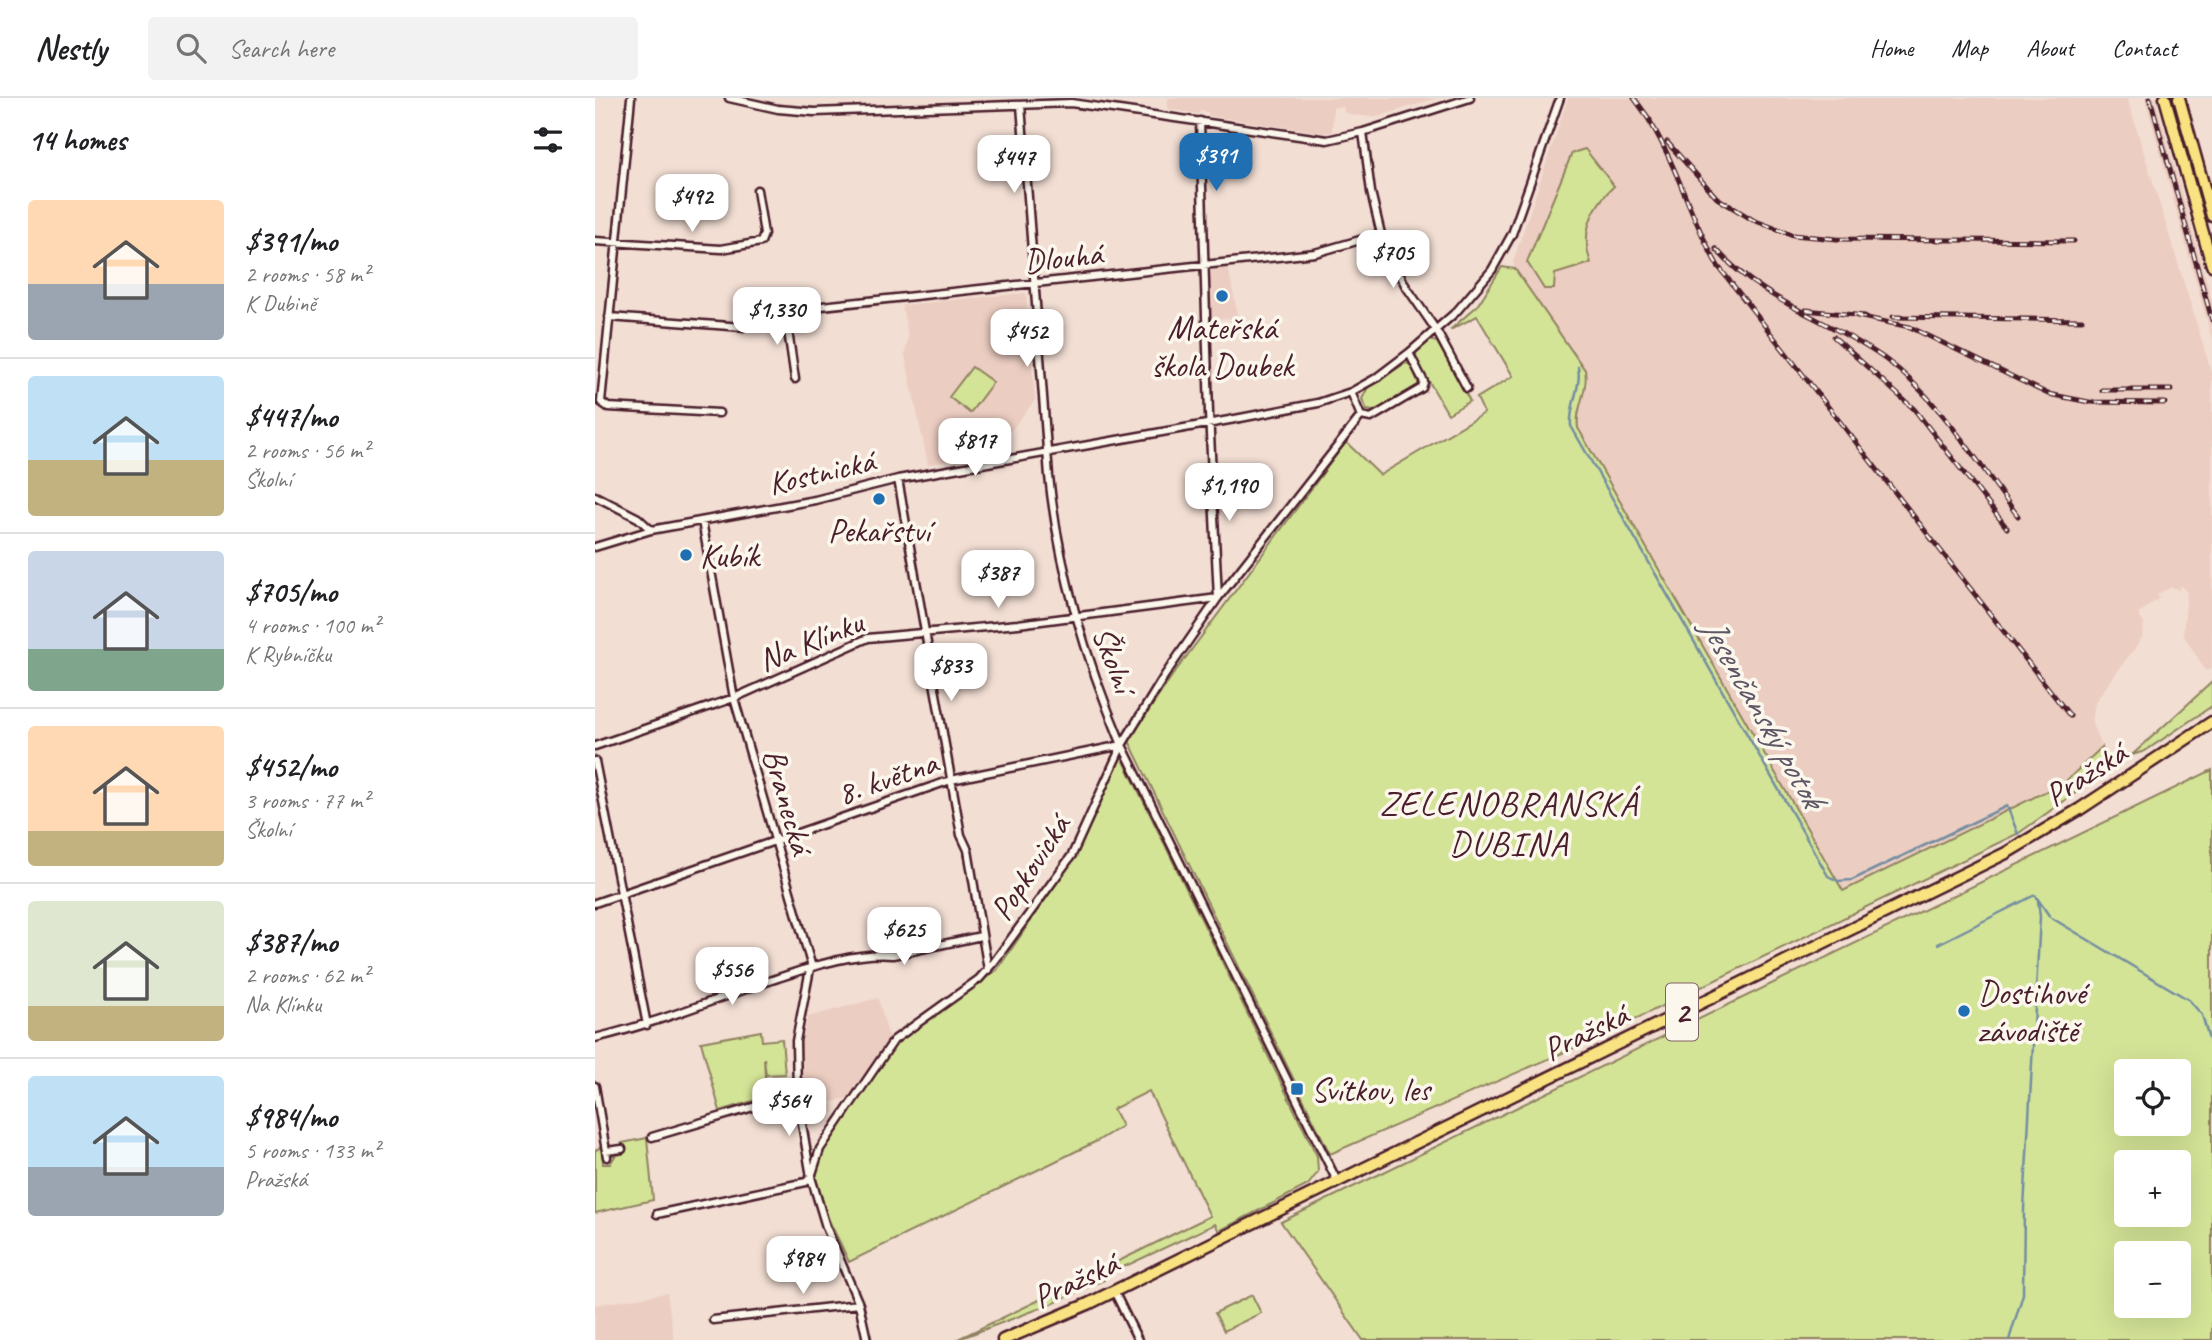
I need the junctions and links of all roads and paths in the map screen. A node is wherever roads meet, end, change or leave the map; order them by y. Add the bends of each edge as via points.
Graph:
1 (631, 98) edge
2 (729, 98) edge
3 (1469, 98) edge
4 (1560, 98) edge
5 (2165, 98) edge
6 (2179, 98) edge
7 (1021, 105) junction
8 (1200, 121) junction
9 (1363, 132) junction
10 (757, 190) dead end
11 (2212, 216) edge
12 (1381, 234) junction
13 (595, 241) edge
14 (617, 242) junction
15 (1205, 264) junction
16 (2212, 265) edge
17 (1034, 284) junction
18 (786, 310) junction
19 (748, 314) dead end
20 (609, 317) junction
21 (743, 327) dead end
22 (1436, 330) junction
23 (1409, 353) junction
24 (801, 364) dead end
25 (793, 366) junction
26 (795, 379) dead end
27 (1467, 388) dead end
28 (1351, 392) junction
29 (719, 413) dead end
30 (710, 414) junction
31 (1361, 416) junction
32 (709, 423) dead end
33 (1211, 424) junction
34 (1047, 451) junction
35 (898, 479) junction
36 (595, 496) edge
37 (702, 521) junction
38 (651, 530) junction
39 (595, 547) edge
40 (1218, 598) junction
41 (1074, 616) junction
42 (924, 631) junction
43 (734, 698) junction
44 (2212, 722) edge
45 (1122, 745) junction
46 (595, 746) edge
47 (595, 761) edge
48 (951, 780) junction
49 (776, 843) junction
50 (622, 896) junction
51 (595, 903) edge
52 (981, 936) junction
53 (985, 947) junction
54 (1000, 954) junction
55 (811, 967) junction
56 (988, 970) junction
57 (646, 1025) junction
58 (595, 1038) edge
59 (595, 1086) edge
60 (797, 1094) junction
61 (598, 1115) edge
62 (652, 1137) dead end
63 (622, 1149) dead end
64 (811, 1177) junction
65 (1337, 1181) junction
66 (657, 1214) dead end
67 (1114, 1291) junction
68 (859, 1304) junction
69 (713, 1320) dead end
70 (867, 1340) edge
71 (1003, 1340) edge
72 (1138, 1340) edge

1 - 14 street
2 - 7 street via 814,112
3 - 9 street
4 - 22 street, Kostnická via 1503,253 1467,300
5 - 16 main road
6 - 11 main road
7 - 8 street via 1088,105
7 - 17 street, Školní
8 - 9 street via 1318,140
8 - 15 street
9 - 12 street
10 - 14 street via 764,234 761,242 721,250
12 - 15 street, Dlouhá via 1315,253
12 - 22 street via 1405,285
13 - 14 street
14 - 20 street
15 - 17 street, Dlouhá
15 - 33 street
17 - 18 street, Dlouhá
17 - 34 street, Školní
18 - 19 street, Dlouhá
18 - 25 street
20 - 21 street
20 - 30 street via 602,404
22 - 23 street, Kostnická
22 - 27 street
23 - 28 street, Kostnická
23 - 31 street via 1424,382 1422,388 1371,418
24 - 25 street
25 - 26 street
28 - 31 street
28 - 33 street, Kostnická
29 - 30 street
30 - 32 street
31 - 40 street, Popkovická
33 - 34 street, Kostnická
33 - 40 street
34 - 35 street, Kostnická
34 - 41 street, Školní via 1057,536
35 - 37 street, Kostnická
35 - 42 street
36 - 38 street via 638,518
37 - 38 street, Kostnická
37 - 43 street, Branecká
38 - 39 street, Kostnická
40 - 41 street, Na Klínku
40 - 45 street, Popkovická
41 - 42 street, Na Klínku
41 - 45 street, Školní
42 - 43 street, Na Klínku via 868,638
42 - 48 street
43 - 46 street, Na Klínku
43 - 49 street, Branecká
44 - 65 main road, Pražská / 2 via 2000,857
45 - 48 street, 8. května
45 - 54 street, Popkovická via 1072,855
45 - 65 street, Školní
47 - 50 street
48 - 49 street, 8. května
48 - 52 street
49 - 50 street, 8. května
49 - 55 street, Branecká
50 - 51 street, 8. května
50 - 57 street
52 - 53 street
52 - 55 street
53 - 54 street
53 - 56 street
54 - 56 street, Popkovická
55 - 57 street
55 - 60 street, Branecká via 795,1048
56 - 64 street, Popkovická via 891,1044 828,1135
57 - 58 street
59 - 61 street
60 - 62 street
60 - 64 street, Branecká
61 - 63 street via 606,1154
64 - 66 street via 785,1188
64 - 68 street via 824,1223
65 - 67 main road, Pražská / 2
67 - 71 main road, Pražská / 2
67 - 72 street
68 - 69 street
68 - 70 street

